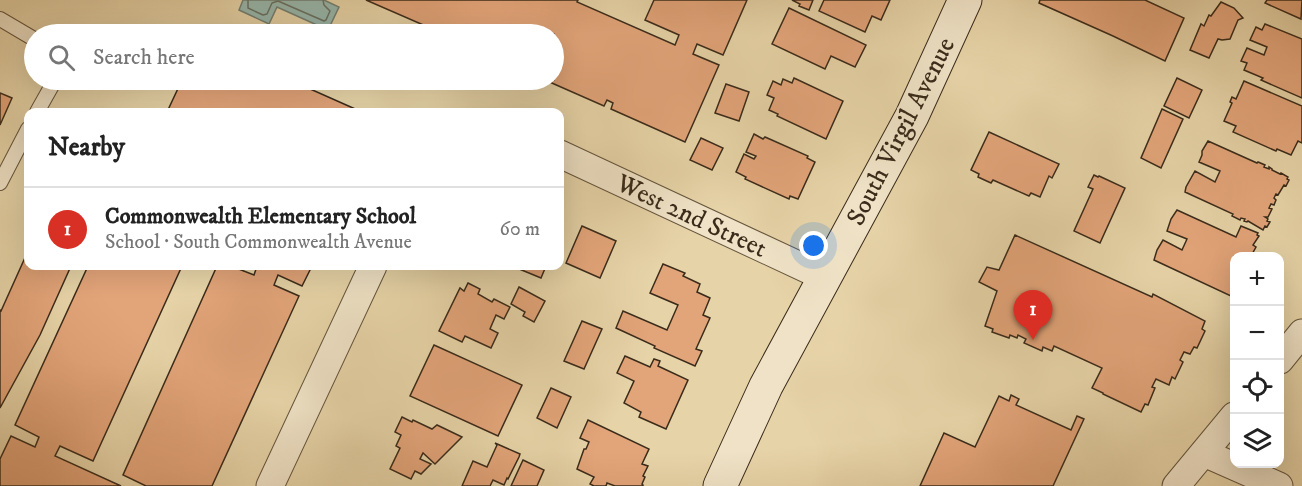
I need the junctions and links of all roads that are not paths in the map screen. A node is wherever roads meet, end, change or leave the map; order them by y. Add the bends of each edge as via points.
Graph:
1 (965, 0) edge
2 (0, 19) edge
3 (24, 33) edge
4 (49, 90) edge
5 (39, 108) edge
6 (24, 137) edge
7 (564, 156) edge
8 (0, 183) edge
9 (371, 270) edge
10 (825, 278) junction
11 (1302, 333) edge
12 (1284, 355) edge
13 (1230, 421) edge
14 (1204, 453) junction
15 (270, 486) edge
16 (720, 486) edge
17 (1176, 486) edge
18 (1279, 486) edge

1 - 10 main road, South Virgil Avenue via 912,116
2 - 3 lane
4 - 5 lane
6 - 8 lane
7 - 10 street, West 2nd Street
9 - 15 street
10 - 16 main road, South Virgil Avenue via 766,386
11 - 12 street
13 - 14 street
14 - 17 street
14 - 18 street

